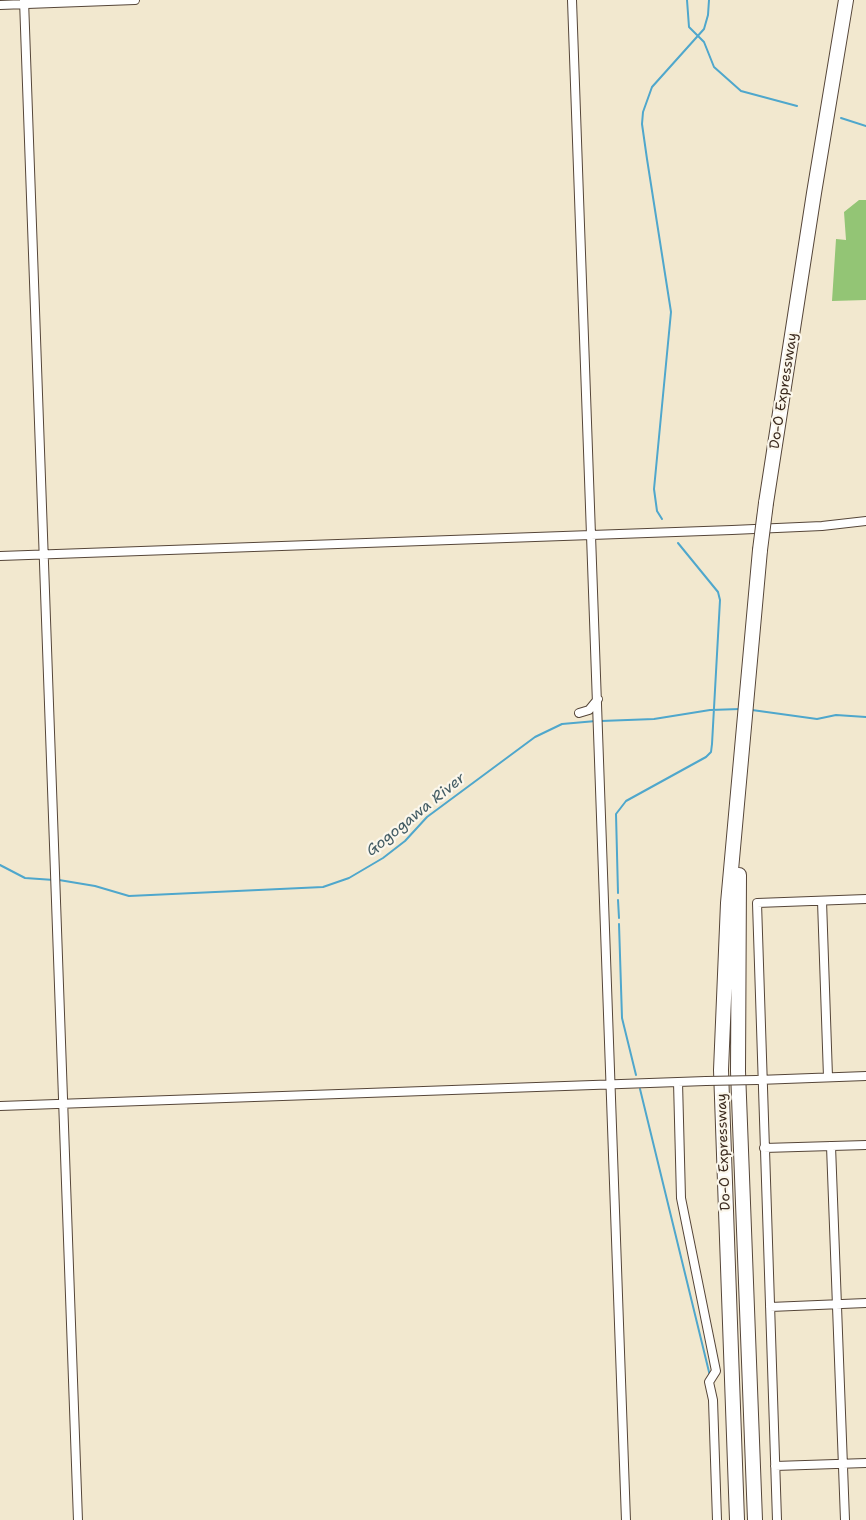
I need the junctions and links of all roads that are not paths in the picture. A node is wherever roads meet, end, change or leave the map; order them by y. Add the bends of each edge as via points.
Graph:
1 (135, 0) edge
2 (572, 0) edge
3 (846, 0) edge
4 (24, 2) edge
5 (0, 5) edge
6 (866, 521) edge
7 (591, 534) junction
8 (44, 554) junction
9 (0, 556) edge
10 (598, 699) junction
11 (579, 713) dead end
12 (740, 784) junction
13 (866, 899) edge
14 (822, 901) junction
15 (866, 1076) edge
16 (828, 1077) junction
17 (759, 1080) junction
18 (678, 1082) junction
19 (611, 1084) junction
20 (63, 1104) junction
21 (0, 1106) edge
22 (866, 1145) edge
23 (831, 1146) junction
24 (764, 1148) junction
25 (837, 1304) junction
26 (866, 1304) edge
27 (770, 1307) junction
28 (842, 1463) junction
29 (866, 1463) edge
30 (775, 1466) junction
31 (78, 1520) edge
32 (626, 1520) edge
33 (717, 1520) edge
34 (737, 1520) edge
35 (755, 1520) edge
36 (777, 1520) edge
37 (845, 1520) edge

1 - 4 street
2 - 7 street
3 - 12 highway, Do-O Expressway, bridge via 766,503
4 - 5 street
4 - 8 street
6 - 7 street via 822,526
7 - 8 street
7 - 10 street
8 - 9 street
8 - 20 street
10 - 11 street via 588,710
10 - 19 street
12 - 34 highway, Do-O Expressway via 726,941 721,1070
12 - 35 highway, Do-O Expressway via 738,1071
13 - 14 street
14 - 16 street
14 - 17 street via 757,903
15 - 16 street
16 - 17 street
17 - 18 street, bridge
17 - 24 street
18 - 19 street
18 - 33 street via 681,1198 716,1371 710,1377
19 - 20 street
19 - 32 street
20 - 21 street
20 - 31 street
22 - 23 street
23 - 24 street
23 - 25 street
24 - 27 street
25 - 26 street
25 - 27 street
25 - 28 street
27 - 30 street
28 - 29 street
28 - 30 street
28 - 37 street
30 - 36 street

